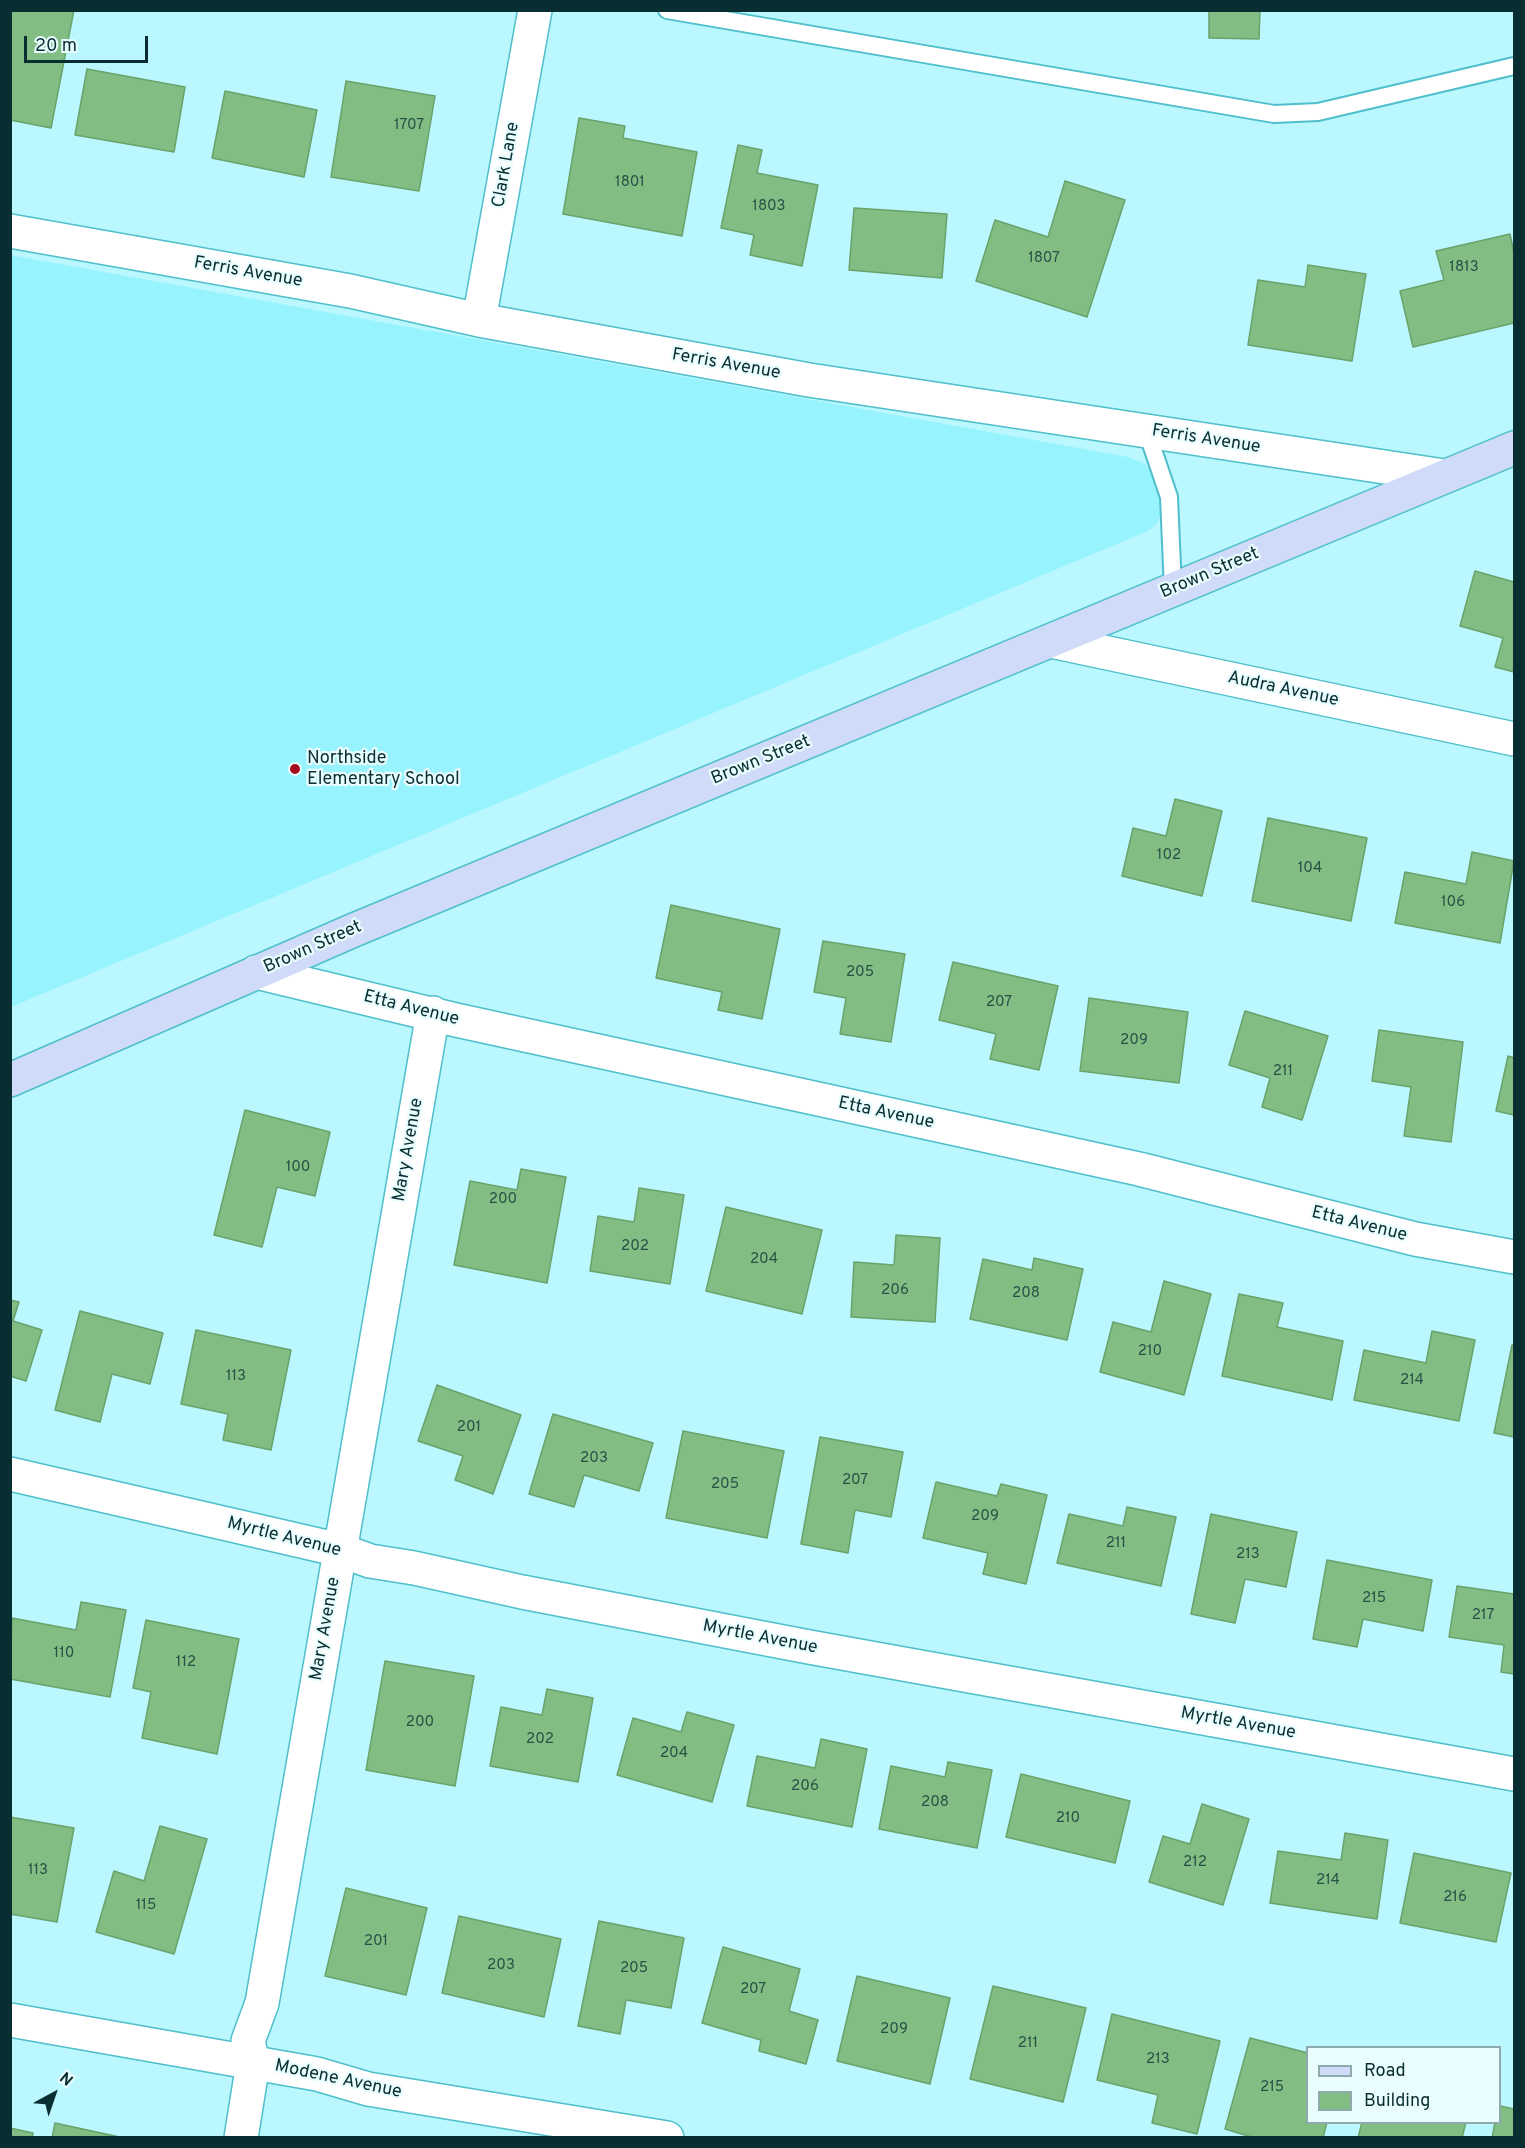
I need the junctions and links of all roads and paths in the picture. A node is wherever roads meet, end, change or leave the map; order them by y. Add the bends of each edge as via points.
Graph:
1 (535, 10) edge
2 (667, 10) edge
3 (1515, 66) edge
4 (10, 231) edge
5 (479, 320) junction
6 (1147, 432) junction
7 (1515, 448) edge
8 (1444, 476) junction
9 (1173, 590) junction
10 (1051, 641) junction
11 (1515, 739) edge
12 (256, 972) junction
13 (433, 1013) junction
14 (10, 1080) edge
15 (1515, 1257) edge
16 (10, 1474) edge
17 (340, 1550) junction
18 (1515, 1774) edge
19 (10, 2020) edge
20 (253, 2063) junction
21 (241, 2138) edge
22 (667, 2138) edge

1 - 5 street, Clark Lane
2 - 3 lane via 1274,114 1318,112
4 - 5 street, Ferris Avenue via 350,291
5 - 6 street, Ferris Avenue via 809,380
6 - 8 street, Ferris Avenue
6 - 9 lane via 1169,497
7 - 8 main road, Brown Street
8 - 9 main road, Brown Street
9 - 10 main road, Brown Street
10 - 11 street, Audra Avenue
10 - 12 main road, Brown Street
12 - 13 street, Etta Avenue
12 - 14 main road, Brown Street
13 - 15 street, Etta Avenue via 1139,1169 1415,1239
13 - 17 street, Mary Avenue
16 - 17 street, Myrtle Avenue
17 - 18 street, Myrtle Avenue via 370,1561 809,1647
17 - 20 street, Mary Avenue via 262,2003 248,2041
19 - 20 street, Modene Avenue
20 - 21 street, Mary Avenue
20 - 22 street, Modene Avenue via 317,2074 368,2089

